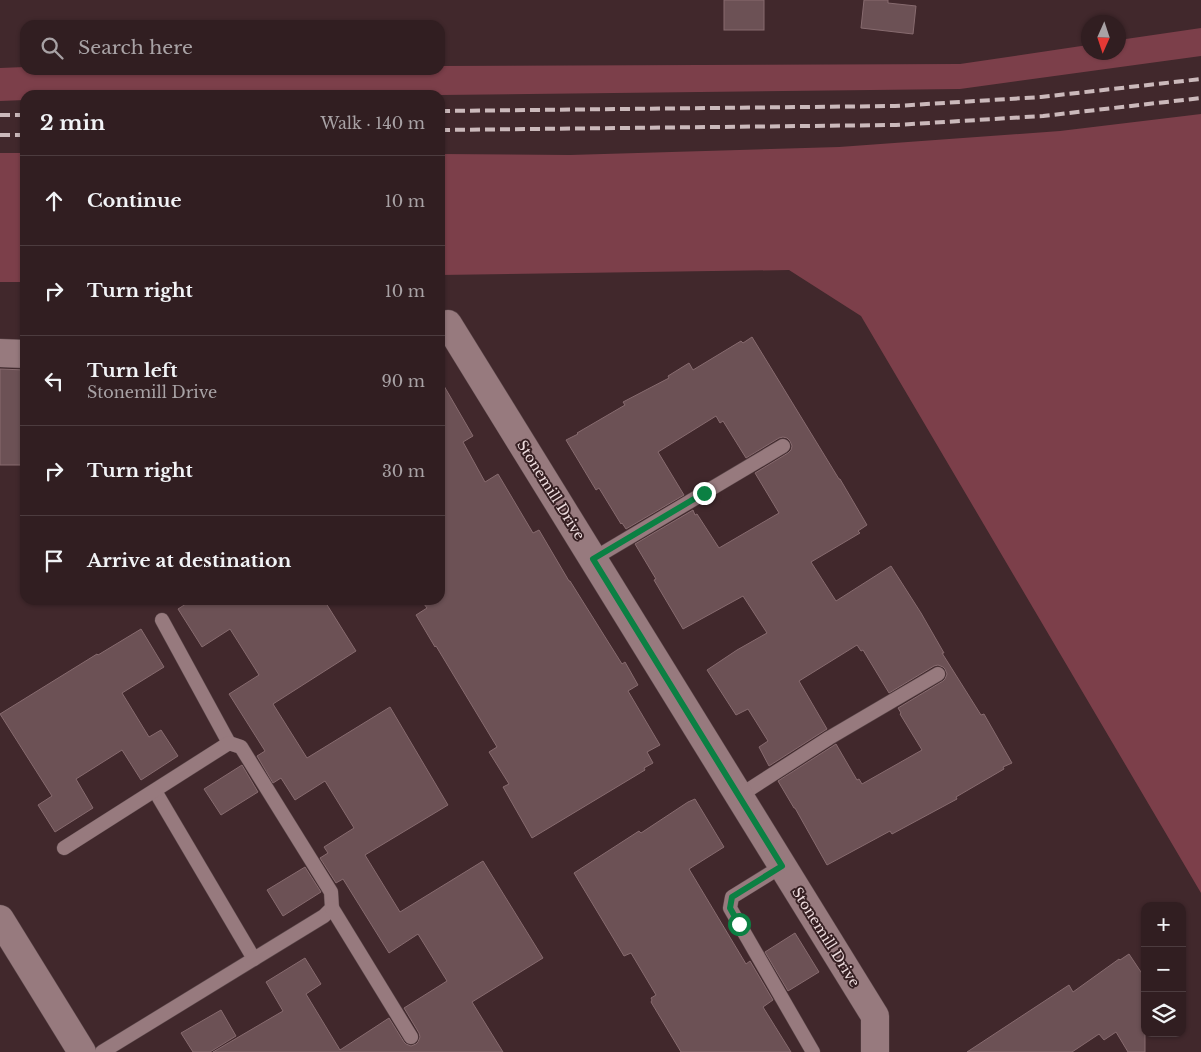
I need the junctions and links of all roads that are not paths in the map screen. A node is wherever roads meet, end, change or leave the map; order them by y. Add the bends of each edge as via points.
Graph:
1 (445, 326) edge
2 (0, 353) edge
3 (20, 354) edge
4 (783, 446) dead end
5 (593, 559) junction
6 (162, 620) dead end
7 (938, 674) dead end
8 (229, 743) junction
9 (155, 791) junction
10 (739, 796) junction
11 (64, 848) dead end
12 (782, 866) junction
13 (332, 908) junction
14 (0, 919) edge
15 (254, 959) junction
16 (411, 1037) dead end
17 (82, 1052) edge
18 (102, 1052) edge
19 (814, 1052) edge
20 (875, 1052) edge

1 - 5 street, Stonemill Drive via 448,324
2 - 3 street
4 - 5 lane
5 - 10 street, Stonemill Drive
6 - 8 lane
7 - 10 lane
8 - 9 lane
8 - 13 lane via 241,747 331,892
9 - 11 lane
9 - 15 lane
10 - 12 street, Stonemill Drive
12 - 19 lane via 732,897 730,908
12 - 20 street, Stonemill Drive via 874,1016
13 - 15 lane
13 - 16 lane
14 - 17 street
15 - 18 lane

